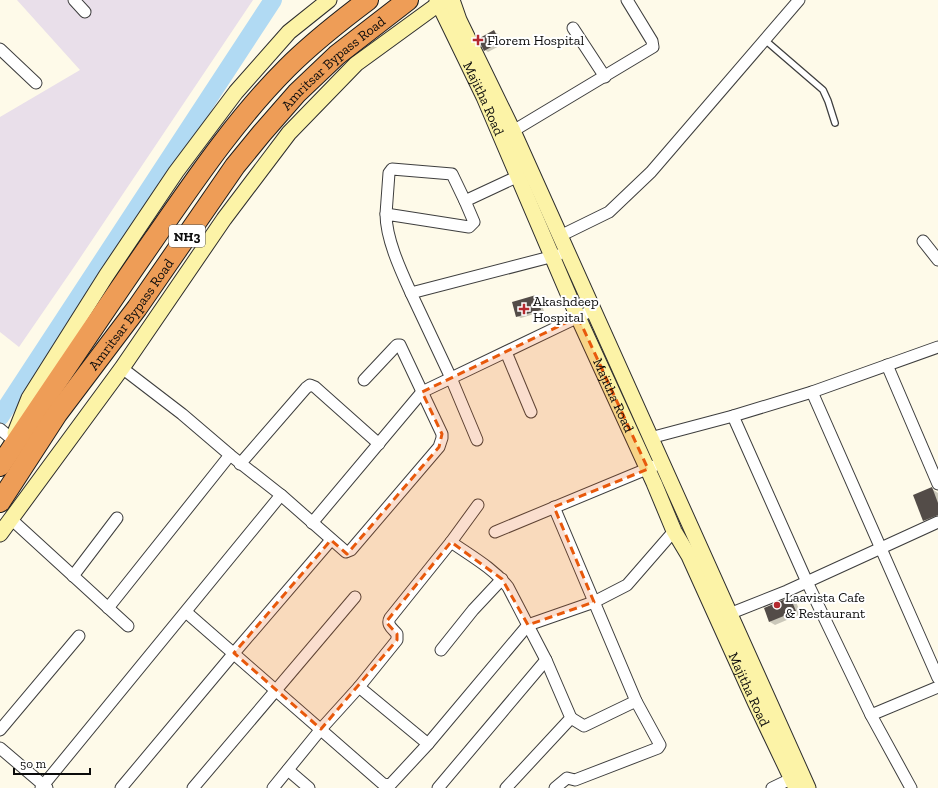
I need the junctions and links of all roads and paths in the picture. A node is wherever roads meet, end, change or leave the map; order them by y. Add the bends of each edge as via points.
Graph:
1 (74, 0) edge
2 (329, 0) edge
3 (368, 0) edge
4 (408, 0) edge
5 (627, 0) edge
6 (799, 0) edge
7 (443, 1) edge
8 (86, 12) dead end
9 (573, 28) dead end
10 (765, 40) junction
11 (0, 49) edge
12 (605, 77) junction
13 (36, 83) dead end
14 (835, 123) dead end
15 (513, 131) junction
16 (524, 173) junction
17 (465, 201) junction
18 (386, 214) junction
19 (560, 236) junction
20 (923, 242) dead end
21 (560, 255) junction
22 (938, 260) edge
23 (411, 293) junction
24 (593, 310) junction
25 (578, 317) junction
26 (938, 347) edge
27 (506, 352) junction
28 (887, 365) junction
29 (122, 368) junction
30 (452, 378) junction
31 (364, 380) dead end
32 (422, 392) junction
33 (812, 392) junction
34 (531, 412) dead end
35 (733, 416) junction
36 (650, 438) junction
37 (477, 440) dead end
38 (4, 444) edge
39 (380, 444) junction
40 (230, 455) junction
41 (662, 463) junction
42 (240, 464) junction
43 (648, 469) junction
44 (938, 484) edge
45 (280, 495) junction
46 (0, 502) edge
47 (478, 505) dead end
48 (554, 508) junction
49 (117, 518) dead end
50 (11, 519) junction
51 (938, 522) edge
52 (312, 523) junction
53 (674, 531) junction
54 (495, 532) dead end
55 (0, 534) edge
56 (331, 540) junction
57 (451, 542) junction
58 (880, 548) junction
59 (73, 576) junction
60 (502, 579) junction
61 (807, 582) junction
62 (355, 597) dead end
63 (594, 602) junction
64 (108, 608) junction
65 (186, 612) junction
66 (729, 614) junction
67 (528, 625) junction
68 (128, 626) dead end
69 (79, 636) dead end
70 (441, 650) dead end
71 (234, 653) junction
72 (546, 660) junction
73 (938, 678) edge
74 (359, 687) junction
75 (938, 687) edge
76 (276, 690) junction
77 (636, 701) junction
78 (871, 715) junction
79 (571, 718) junction
80 (321, 729) junction
81 (0, 730) edge
82 (428, 744) junction
83 (0, 748) edge
84 (288, 770) junction
85 (796, 781) edge
86 (577, 784) edge
87 (510, 786) edge
88 (44, 787) edge
89 (121, 788) edge
90 (193, 788) edge
91 (273, 788) edge
92 (309, 788) edge
93 (438, 788) edge
94 (555, 788) edge
95 (772, 788) edge
96 (808, 788) edge
97 (911, 788) edge

1 - 8 street
2 - 38 main road via 289,32 236,92 176,172 106,276 29,398
3 - 38 highway, Amritsar Bypass Road / NH3 via 332,27 288,67 256,102 225,140
4 - 46 highway, Amritsar Bypass Road / NH3 via 337,55 296,93 235,166 137,308 57,414
5 - 12 street via 653,47
6 - 10 street
7 - 15 main road, Majitha Road via 459,20
7 - 16 main road, Majitha Road via 484,97
7 - 29 main road via 356,64 289,133 224,219
9 - 12 street
10 - 14 lane via 823,90
10 - 19 street via 651,172 616,207
11 - 13 street
12 - 15 street
15 - 16 main road, Majitha Road
16 - 17 street
16 - 19 main road, Majitha Road
16 - 21 main road, Majitha Road
17 - 18 street via 474,222 469,227
17 - 18 street via 452,174 392,169 388,173
18 - 23 street via 395,256
19 - 21 main road, Majitha Road
20 - 22 street
21 - 23 street
21 - 24 main road, Majitha Road
21 - 25 main road, Majitha Road
23 - 30 street
24 - 25 street
24 - 36 main road, Majitha Road
25 - 27 street
25 - 43 main road, Majitha Road
26 - 28 street
27 - 30 street
27 - 34 street
28 - 33 street
28 - 44 street
29 - 40 street
29 - 50 main road
30 - 32 street
30 - 37 street
31 - 32 street via 399,344
32 - 39 street
32 - 56 street via 442,434 439,447 351,550 346,552
33 - 35 street
33 - 58 street
35 - 36 street
35 - 61 street
36 - 41 main road, Majitha Road
39 - 42 street via 310,385
39 - 52 street
40 - 42 street
40 - 64 street
41 - 43 street
41 - 66 main road, Majitha Road
42 - 45 street
43 - 48 street
43 - 53 main road, Majitha Road
45 - 52 street
45 - 65 street
47 - 57 street
48 - 54 street
48 - 63 street
49 - 59 street
50 - 55 main road
50 - 59 street
51 - 58 street
52 - 56 street
53 - 63 street via 627,585
53 - 85 main road, Majitha Road
56 - 71 street
57 - 60 street
57 - 74 street via 390,618 389,625 397,634 397,640
58 - 61 street
58 - 73 street
59 - 64 street
60 - 67 street
60 - 70 street
61 - 66 street
61 - 78 street
62 - 76 street
63 - 67 street
63 - 77 street
64 - 68 street
65 - 71 street
65 - 88 street
66 - 85 main road, Majitha Road
67 - 72 street
67 - 82 street
69 - 81 street
71 - 76 street
71 - 89 street
72 - 79 street
72 - 93 street
74 - 80 street
74 - 82 street
75 - 78 street
76 - 80 street
76 - 90 street
77 - 79 street via 584,726
77 - 86 street via 659,741 659,746
78 - 97 street
79 - 87 street
80 - 82 street via 387,786 393,783
80 - 84 street
83 - 88 street
84 - 91 street
84 - 92 street
85 - 95 street
85 - 96 main road, Majitha Road
86 - 94 street via 567,778

